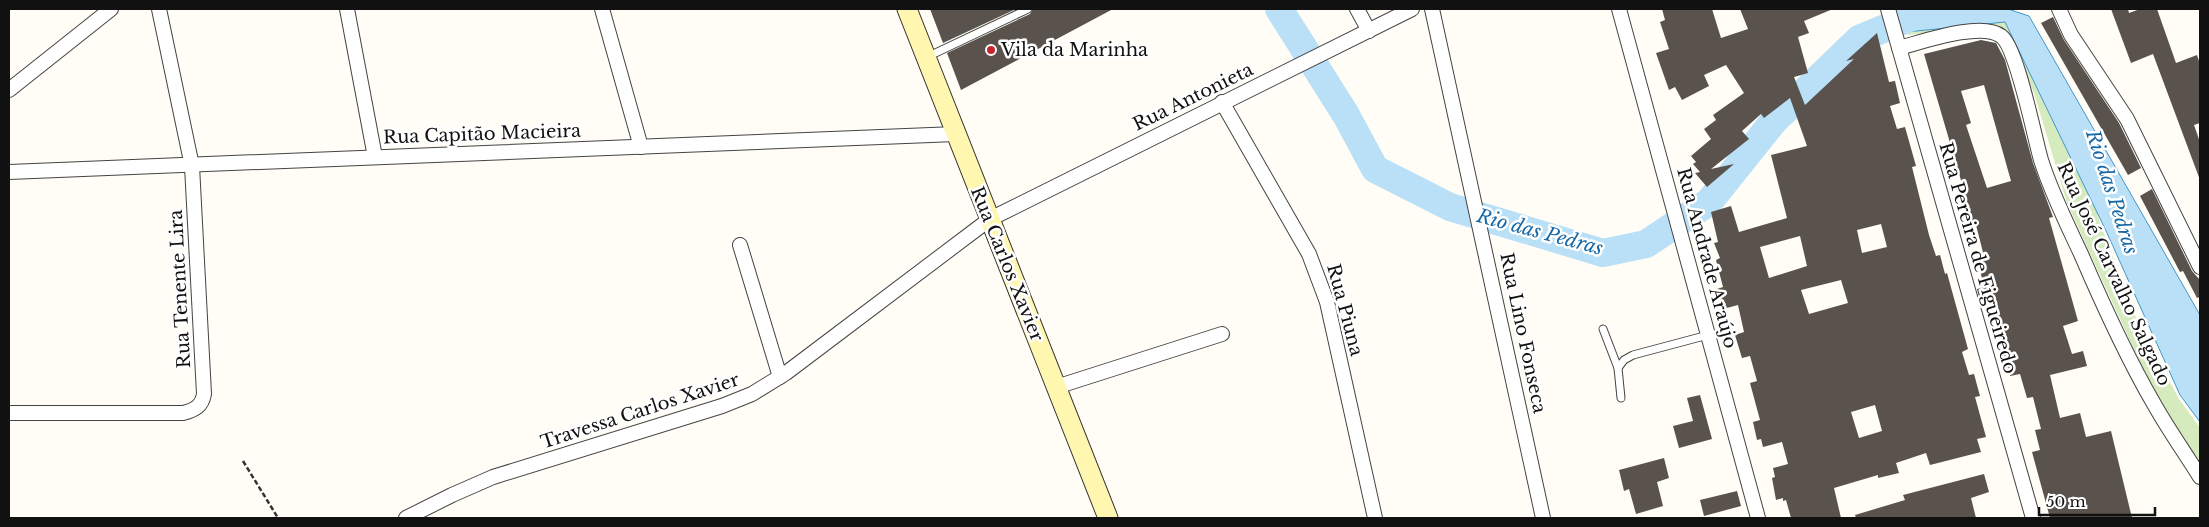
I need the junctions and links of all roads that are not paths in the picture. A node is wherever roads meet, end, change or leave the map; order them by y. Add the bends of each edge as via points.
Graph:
1 (111, 9) edge
2 (159, 9) edge
3 (347, 9) edge
4 (602, 9) edge
5 (907, 9) edge
6 (1028, 9) edge
7 (1357, 9) edge
8 (1412, 9) edge
9 (1432, 9) edge
10 (1619, 9) edge
11 (2059, 9) edge
12 (1890, 15) edge
13 (1369, 31) junction
14 (1897, 44) junction
15 (926, 58) junction
16 (9, 90) edge
17 (1222, 102) junction
18 (956, 134) junction
19 (641, 147) junction
20 (375, 157) junction
21 (192, 166) junction
22 (9, 172) edge
23 (990, 219) junction
24 (740, 245) dead end
25 (2200, 267) edge
26 (1603, 329) dead end
27 (1222, 334) dead end
28 (1708, 335) junction
29 (1618, 368) junction
30 (780, 377) junction
31 (1056, 387) junction
32 (1622, 398) dead end
33 (9, 413) edge
34 (2200, 477) edge
35 (406, 518) edge
36 (1108, 518) edge
37 (1375, 518) edge
38 (1543, 518) edge
39 (1758, 518) edge
40 (2033, 518) edge

1 - 16 street
2 - 21 street, Rua Tenente Lira
3 - 20 street
4 - 19 street
5 - 15 street, Rua Carlos Xavier
6 - 15 lane
7 - 13 street
8 - 13 street, Rua Antonieta
9 - 38 street, Rua Lino Fonseca
10 - 28 street, Rua Andrade Araújo
11 - 25 street via 2071,35 2127,119
12 - 14 street, Rua Pereira de Figueiredo
13 - 17 street, Rua Antonieta
14 - 34 street, Rua José Carvalho Salgado via 1976,31 1990,31 2008,42 2041,162 2064,218 2153,403
14 - 40 street, Rua Pereira de Figueiredo
15 - 18 street, Rua Carlos Xavier
17 - 23 street, Rua Antonieta
17 - 37 street, Rua Piuna via 1309,254 1318,276 1327,302
18 - 19 street, Rua Capitão Macieira
18 - 23 street, Rua Carlos Xavier
19 - 20 street, Rua Capitão Macieira
20 - 21 street, Rua Capitão Macieira
21 - 22 street, Rua Capitão Macieira
21 - 33 street, Rua Tenente Lira via 204,394 197,408 183,413
23 - 30 street, Travessa Carlos Xavier
23 - 31 street, Rua Carlos Xavier
24 - 30 street
26 - 29 lane
27 - 31 street
28 - 29 lane via 1633,355
28 - 39 street, Rua Andrade Araújo
29 - 32 lane
30 - 35 street, Travessa Carlos Xavier via 752,394 722,406 493,477
31 - 36 street, Rua Carlos Xavier

